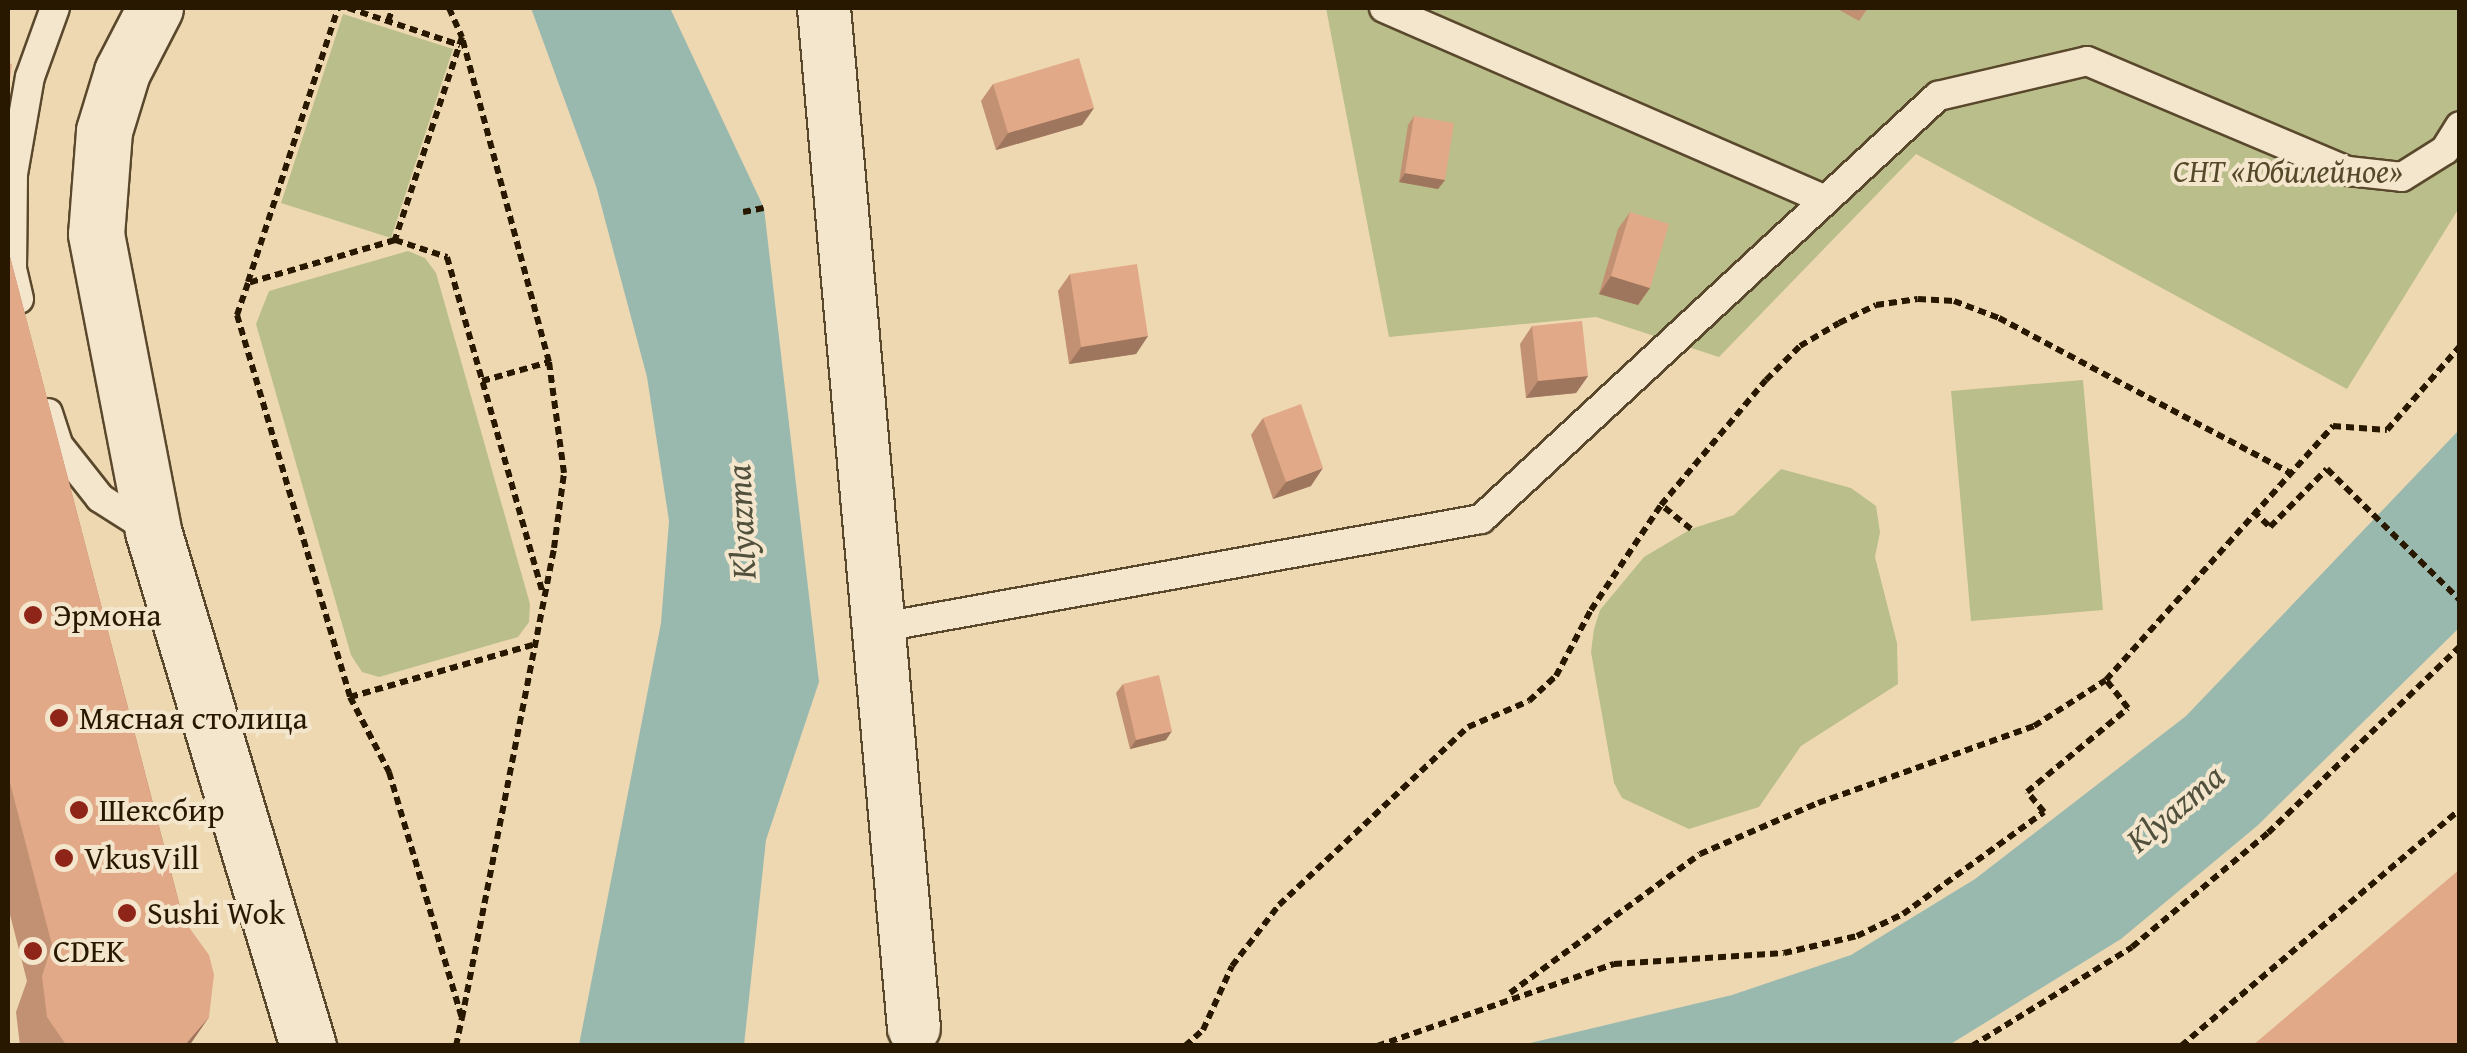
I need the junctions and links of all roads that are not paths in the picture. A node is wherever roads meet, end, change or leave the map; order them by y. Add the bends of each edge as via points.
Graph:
1 (155, 8) edge
2 (824, 8) edge
3 (1384, 8) edge
4 (48, 9) edge
5 (2460, 126) edge
6 (1820, 198) junction
7 (25, 328) edge
8 (38, 382) edge
9 (154, 532) junction
10 (877, 628) junction
11 (914, 1028) dead end
12 (308, 1046) edge

1 - 9 main road via 122,72 104,131 96,234
2 - 10 street
3 - 6 lane
4 - 7 lane via 13,174 12,270
5 - 6 lane via 2445,150 2402,177 2348,171 2086,61 1938,96
6 - 10 lane via 1481,519
8 - 9 lane via 59,446 100,498
9 - 12 main road
10 - 11 street

